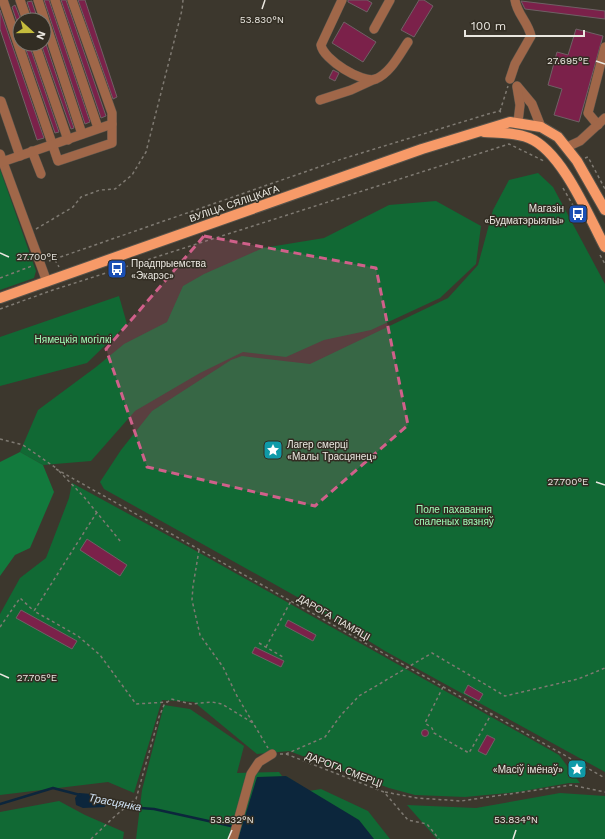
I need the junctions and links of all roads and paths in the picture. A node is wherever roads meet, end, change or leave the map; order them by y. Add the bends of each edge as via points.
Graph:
1 (2, 0) edge
2 (20, 0) edge
3 (38, 0) edge
4 (55, 0) edge
5 (72, 0) edge
6 (183, 0) edge
7 (342, 0) edge
8 (390, 0) edge
9 (514, 0) edge
10 (24, 12) edge
11 (374, 29) dead end
12 (408, 42) dead end
13 (605, 47) edge
14 (38, 52) edge
15 (375, 79) junction
16 (510, 79) joint
17 (320, 100) dead end
18 (1, 101) dead end
19 (500, 111) junction
20 (605, 118) edge
21 (518, 122) junction
22 (112, 124) junction
23 (598, 125) junction
24 (541, 127) junction
25 (98, 128) junction
26 (505, 128) junction
27 (82, 134) junction
28 (68, 140) junction
29 (52, 144) junction
30 (509, 144) junction
31 (567, 147) junction
32 (32, 151) junction
33 (20, 156) junction
34 (1, 158) edge
35 (588, 158) dead end
36 (550, 165) dead end
37 (41, 174) dead end
38 (563, 187) dead end
39 (605, 189) edge
40 (605, 210) edge
41 (578, 214) dead end
42 (29, 233) junction
43 (603, 247) edge
44 (40, 263) junction
45 (605, 264) edge
46 (0, 278) edge
47 (47, 282) junction
48 (0, 298) edge
49 (0, 309) edge
50 (0, 439) edge
51 (56, 469) junction
52 (97, 512) junction
53 (121, 542) dead end
54 (199, 549) junction
55 (291, 601) junction
56 (34, 611) junction
57 (0, 627) edge
58 (259, 643) dead end
59 (266, 647) junction
60 (282, 656) dead end
61 (406, 667) junction
62 (605, 668) edge
63 (443, 687) junction
64 (167, 702) junction
65 (492, 713) junction
66 (253, 723) junction
67 (272, 754) junction
68 (286, 754) junction
69 (605, 778) edge
70 (384, 792) junction
71 (605, 792) edge
72 (91, 839) edge
73 (233, 839) edge
74 (439, 839) edge

1 - 29 street
2 - 10 street
3 - 27 street
4 - 25 street
5 - 22 street via 112,113
6 - 42 path via 146,152 132,175 115,189 100,190 81,197 74,207
7 - 15 street via 321,45 322,51 350,73
8 - 11 street
9 - 16 street via 516,10 525,21 531,36 515,64
12 - 15 street via 388,71
13 - 23 street via 588,113
14 - 28 street
15 - 17 street
16 - 19 path
18 - 33 street
19 - 26 path
19 - 44 path via 342,159
20 - 23 street
21 - 24 main road, ВУЛІЦА СЯЛІЦКАГА
21 - 24 street via 520,105 517,86 532,104
21 - 26 main road, ВУЛІЦА СЯЛІЦКАГА
22 - 25 street
22 - 29 street via 112,143 58,161
23 - 31 street via 580,141
24 - 31 main road, ВУЛІЦА СЯЛІЦКАГА via 558,137
25 - 27 street
26 - 30 path
26 - 43 main road, ВУЛІЦА СЯЛІЦКАГА via 531,138 556,158
26 - 47 main road, ВУЛІЦА СЯЛІЦКАГА via 477,132 422,149
27 - 28 street
28 - 29 street
29 - 32 street
30 - 36 path
30 - 49 path
31 - 40 main road, ВУЛІЦА СЯЛІЦКАГА
32 - 33 street
32 - 37 street
33 - 34 street
34 - 42 street
35 - 39 path
38 - 41 path
42 - 44 street
43 - 45 path
44 - 46 path
44 - 47 street
47 - 48 main road, ВУЛІЦА СЯЛІЦКАГА
50 - 51 path via 23,445
51 - 52 path
51 - 54 path, ДАРОГА ПАМЯЦІ
52 - 53 path
52 - 56 path
54 - 55 path, ДАРОГА ПАМЯЦІ
54 - 66 path via 192,600 200,635 223,667
55 - 59 path
55 - 61 path, ДАРОГА ПАМЯЦІ
56 - 57 path via 20,598
56 - 64 path via 78,636 100,655 136,704
58 - 59 path
59 - 60 path
61 - 62 path via 432,653 505,696 578,679
61 - 63 path, ДАРОГА ПАМЯЦІ
61 - 68 path via 359,696 325,737
63 - 65 path, ДАРОГА ПАМЯЦІ
63 - 65 path via 425,723 434,733 469,754
64 - 66 path via 171,699 191,704 222,704
64 - 72 path via 159,718 136,799
65 - 69 path, ДАРОГА ПАМЯЦІ
66 - 67 path
67 - 68 path, ДАРОГА СМЕРЦІ
67 - 73 street via 259,762 251,774
68 - 70 path, ДАРОГА СМЕРЦІ
70 - 71 path via 417,798 461,801 571,785
70 - 74 path, ДАРОГА СМЕРЦІ via 408,820 427,824

